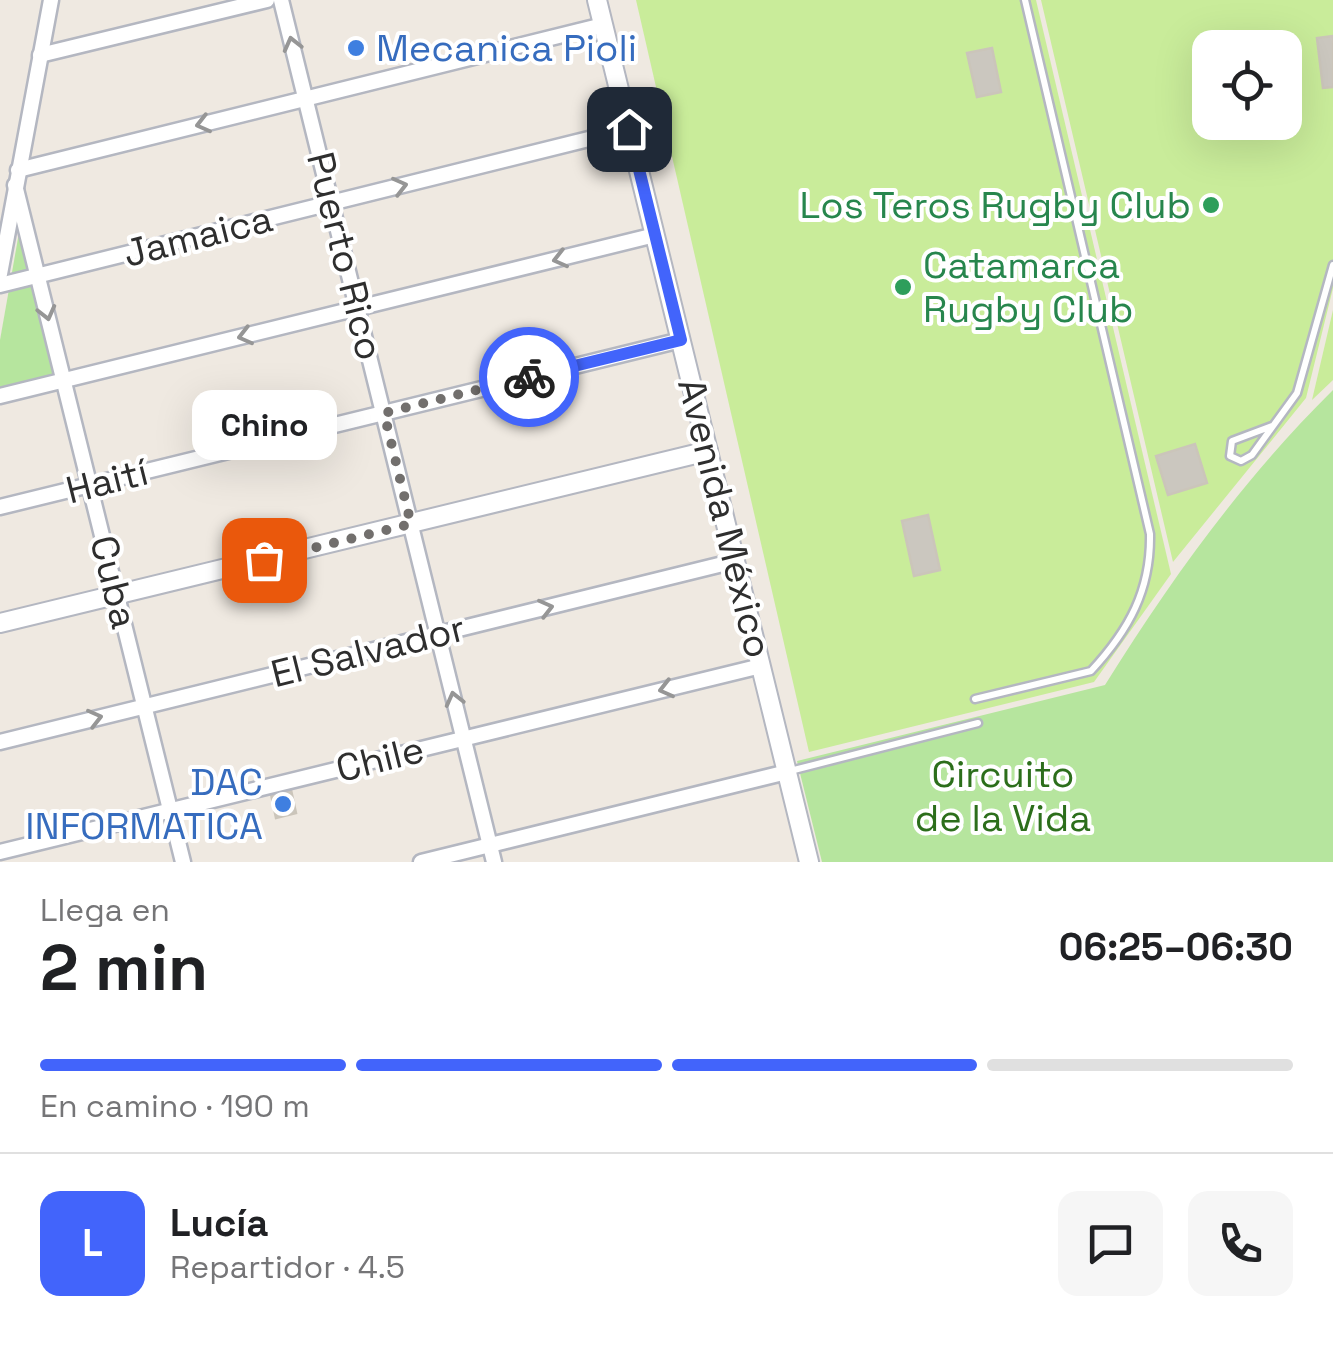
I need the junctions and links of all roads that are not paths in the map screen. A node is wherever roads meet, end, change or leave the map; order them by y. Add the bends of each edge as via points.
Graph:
1 (51, 0) edge
2 (267, 0) edge
3 (281, 0) edge
4 (597, 0) edge
5 (1025, 0) edge
6 (603, 25) junction
7 (40, 55) junction
8 (306, 98) junction
9 (629, 129) junction
10 (17, 177) junction
11 (332, 203) junction
12 (655, 236) junction
13 (1333, 265) edge
14 (0, 274) edge
15 (38, 276) junction
16 (0, 285) edge
17 (358, 308) junction
18 (681, 340) junction
19 (64, 380) junction
20 (0, 396) edge
21 (384, 413) junction
22 (1272, 426) junction
23 (708, 451) junction
24 (90, 485) junction
25 (0, 507) edge
26 (411, 524) junction
27 (735, 562) junction
28 (117, 596) junction
29 (0, 623) edge
30 (438, 634) junction
31 (761, 666) junction
32 (975, 699) dead end
33 (145, 706) junction
34 (978, 724) dead end
35 (464, 739) junction
36 (0, 742) edge
37 (787, 772) junction
38 (171, 810) junction
39 (490, 845) junction
40 (0, 852) edge
41 (184, 862) edge
42 (421, 862) edge
43 (494, 862) edge
44 (809, 862) edge

1 - 7 street
2 - 7 street
8 -> 3 street, Puerto Rico
4 - 6 main road, Avenida México
5 - 32 lane via 1150,534 1150,562 1137,609 1091,671
6 - 8 street
6 - 9 main road, Avenida México
7 - 10 street
8 -> 10 street
8 - 11 street, Puerto Rico
11 -> 9 street, Jamaica
9 - 12 main road, Avenida México
10 - 14 street
10 - 15 street, Cuba
11 - 15 street, Jamaica
11 - 17 street, Puerto Rico
12 -> 17 street
12 - 18 main road, Avenida México
13 - 22 lane via 1297,394
15 - 16 street, Jamaica
15 -> 19 street, Cuba
17 -> 19 street
17 - 21 street, Puerto Rico
18 - 21 street, Haití
18 - 23 main road, Avenida México
19 - 20 street
19 - 24 street, Cuba
21 - 24 street, Haití
21 - 26 street, Puerto Rico
22 - 22 lane via 1232,442 1230,456 1247,459
23 - 26 main road
23 - 27 main road, Avenida México
24 - 25 street, Haití
24 - 28 street, Cuba
26 - 28 main road
26 - 30 street, Puerto Rico
30 -> 27 street, El Salvador
27 - 31 main road, Avenida México
28 - 29 main road
28 - 33 street, Cuba
30 - 33 street, El Salvador
35 -> 30 street, Puerto Rico
31 -> 35 street, Chile
31 - 37 main road, Avenida México
36 -> 33 street, El Salvador
33 - 38 street, Cuba
34 - 37 lane
35 - 38 street, Chile
35 - 39 street, Puerto Rico
37 - 39 street
37 - 44 main road, Avenida México
38 - 40 street, Chile
38 - 41 street, Cuba
39 - 42 street
39 - 43 street, Puerto Rico

